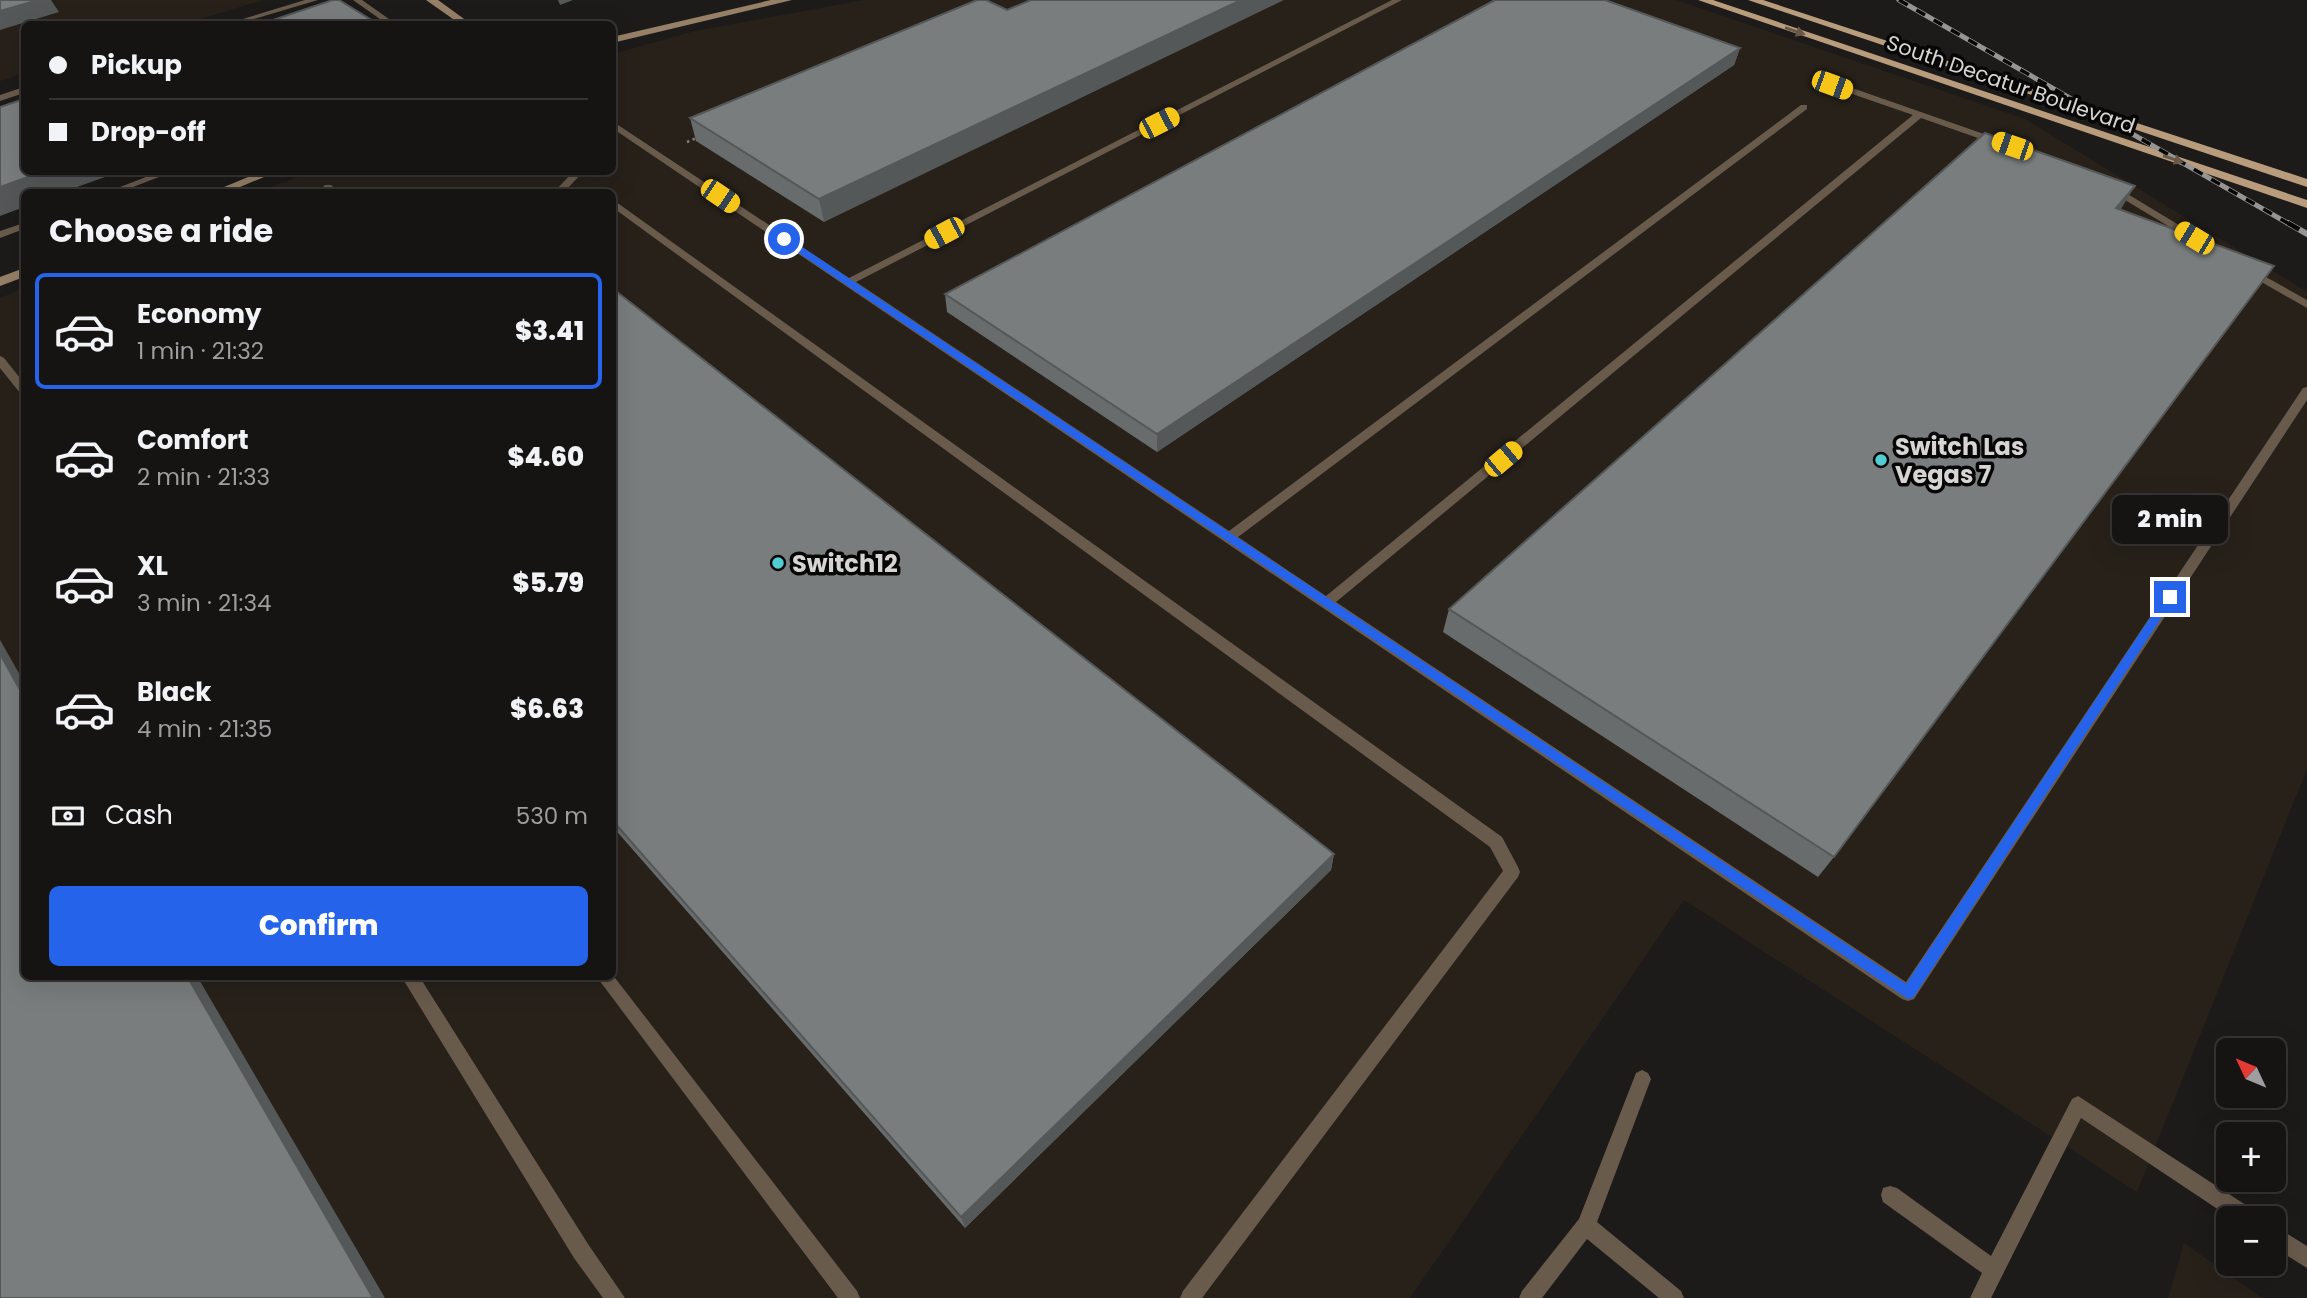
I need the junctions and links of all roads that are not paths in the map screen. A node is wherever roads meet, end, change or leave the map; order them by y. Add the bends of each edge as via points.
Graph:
1 (314, 0) edge
2 (357, 0) edge
3 (431, 0) edge
4 (787, 0) edge
5 (1398, 0) edge
6 (1703, 0) edge
7 (1753, 0) edge
8 (240, 21) edge
9 (388, 21) edge
10 (462, 21) edge
11 (616, 39) edge
12 (1832, 85) dead end
13 (21, 91) edge
14 (0, 97) edge
15 (1804, 107) dead end
16 (1919, 115) junction
17 (616, 127) edge
18 (2007, 145) edge
19 (159, 175) edge
20 (257, 175) edge
21 (575, 175) edge
22 (2307, 183) edge
23 (2106, 184) edge
24 (120, 189) edge
25 (225, 189) edge
26 (564, 189) edge
27 (2307, 204) edge
28 (616, 205) edge
29 (21, 227) edge
30 (0, 235) edge
31 (2212, 248) edge
32 (2236, 262) edge
33 (21, 273) edge
34 (0, 282) edge
35 (848, 282) junction
36 (2307, 305) edge
37 (0, 360) edge
38 (21, 386) edge
39 (2307, 391) edge
40 (1228, 538) junction
41 (1326, 603) junction
42 (412, 980) edge
43 (607, 980) edge
44 (1642, 1079) dead end
45 (1890, 1195) dead end
46 (2230, 1206) edge
47 (1586, 1225) junction
48 (2286, 1244) edge
49 (2307, 1258) edge
50 (1994, 1270) junction
51 (615, 1298) edge
52 (850, 1298) edge
53 (1190, 1298) edge
54 (1529, 1298) edge
55 (1674, 1298) edge
56 (1980, 1298) edge

1 - 8 lane
2 - 9 lane
3 - 10 main road
4 - 11 main road
5 - 35 lane
6 -> 27 main road, South Decatur Boulevard
7 - 22 main road, South Decatur Boulevard
12 - 16 lane
13 - 14 lane
15 - 40 lane
16 - 18 lane
16 - 41 lane
17 - 35 lane
19 - 24 lane
20 - 25 main road
21 - 26 lane
23 - 31 lane
28 - 53 lane via 1496,842 1512,872
29 - 30 lane
32 - 36 lane
33 - 34 main road
35 - 40 lane
37 - 38 lane
39 - 41 lane via 1908,993
40 - 41 lane
42 - 51 lane
43 - 52 lane
44 - 47 lane
45 - 50 lane
46 - 50 lane via 2078,1105
47 - 54 lane
47 - 55 lane
48 - 49 lane
50 - 56 lane

